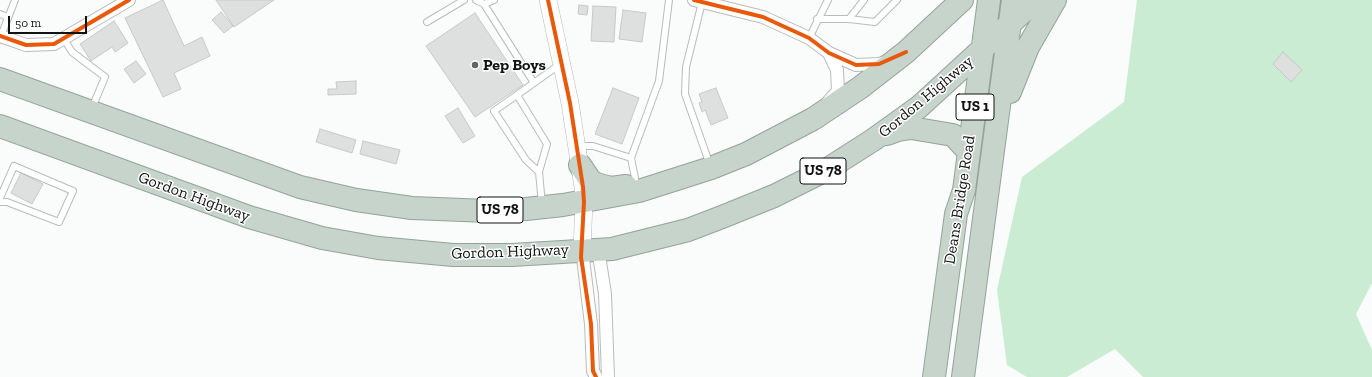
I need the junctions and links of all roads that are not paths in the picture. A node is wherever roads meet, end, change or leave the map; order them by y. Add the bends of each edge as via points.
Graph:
1 (15, 0) edge
2 (129, 0) edge
3 (464, 0) edge
4 (476, 0) edge
5 (494, 0) edge
6 (548, 0) edge
7 (669, 0) edge
8 (828, 0) edge
9 (864, 0) edge
10 (897, 0) edge
11 (962, 0) edge
12 (989, 0) edge
13 (1013, 0) edge
14 (1036, 0) edge
15 (1055, 0) edge
16 (698, 1) edge
17 (484, 4) junction
18 (0, 14) edge
19 (8, 17) junction
20 (849, 18) junction
21 (817, 19) junction
22 (427, 22) dead end
23 (1010, 24) junction
24 (0, 36) edge
25 (809, 38) junction
26 (64, 39) junction
27 (982, 50) junction
28 (906, 52) junction
29 (829, 53) junction
30 (562, 63) junction
31 (0, 79) edge
32 (534, 83) junction
33 (517, 96) junction
34 (90, 112) junction
35 (813, 119) junction
36 (0, 126) edge
37 (0, 138) edge
38 (34, 138) junction
39 (873, 140) junction
40 (994, 145) junction
41 (969, 152) junction
42 (578, 156) junction
43 (631, 158) junction
44 (711, 168) junction
45 (539, 172) junction
46 (636, 183) junction
47 (0, 198) edge
48 (0, 202) edge
49 (584, 202) junction
50 (542, 208) junction
51 (590, 250) junction
52 (968, 333) junction
53 (595, 374) edge
54 (608, 374) edge
55 (934, 377) edge
56 (963, 377) edge
57 (974, 377) edge

1 - 19 lane
2 - 26 street
3 - 22 lane
4 - 17 lane
5 - 17 lane
6 - 30 street
7 - 43 lane via 659,81
8 - 21 lane
9 - 20 lane
10 - 20 lane via 875,22
11 - 28 highway, US 78
12 - 27 highway, Deans Bridge Road / US 1
13 - 23 highway, Deans Bridge Road
14 - 23 highway, Gordon Highway / US 78
15 - 40 highway, US 1 via 1020,65
16 - 25 street via 763,17
16 - 44 lane via 686,67 685,94
17 - 32 lane
18 - 19 lane
19 - 24 lane
20 - 21 lane
21 - 25 lane
23 - 27 highway, Gordon Highway / US 78
23 - 40 highway, Deans Bridge Road
24 - 26 street via 26,45 54,44
25 - 29 street
26 - 34 lane via 72,52 105,77
27 - 39 highway, Gordon Highway / US 78 via 919,107
27 - 41 highway, Deans Bridge Road / US 1
28 - 29 street via 879,64 856,65
28 - 35 highway, US 78 via 861,87
29 - 35 street via 837,70 838,91
30 - 32 lane
30 - 42 street
31 - 34 highway, US 78
32 - 33 lane
33 - 45 lane via 547,144
33 - 45 lane via 494,111 526,160
34 - 50 highway, US 78 via 300,187 356,200 412,208 450,210
35 - 44 highway, US 78 via 774,140
36 - 38 highway, Gordon Highway / US 78
37 - 38 highway via 9,135
38 - 51 highway, Gordon Highway / US 78 via 249,217 322,238 378,248 453,255 512,255
39 - 41 highway via 898,130 911,128 952,135
39 - 51 highway, Gordon Highway / US 78 via 809,179 722,218 650,240 612,249
40 - 52 highway, Deans Bridge Road / US 1
41 - 55 highway, Deans Bridge Road / US 1 via 964,190 956,214
42 - 43 lane via 593,146
42 - 46 highway via 590,180 603,186 618,188
42 - 49 street
43 - 46 lane
44 - 46 highway
44 - 49 highway, US 78 via 639,191
45 - 50 lane
47 - 48 lane via 14,166 73,191 59,222 7,202
49 - 50 highway, US 78
49 - 51 street
51 - 53 street
51 - 54 street via 605,294
52 - 56 highway, Deans Bridge Road / US 1
52 - 57 highway

